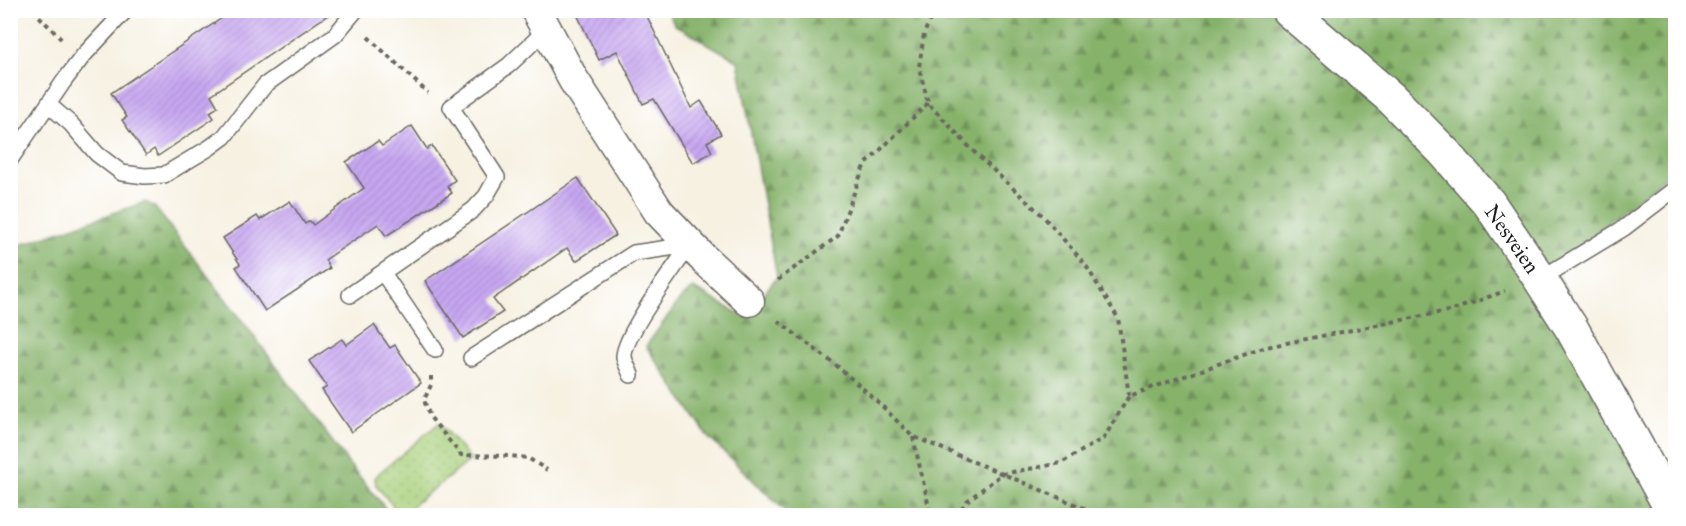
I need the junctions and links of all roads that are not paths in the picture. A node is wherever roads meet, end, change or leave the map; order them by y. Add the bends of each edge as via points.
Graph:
1 (126, 10) edge
2 (1288, 10) edge
3 (349, 13) edge
4 (541, 20) edge
5 (49, 105) junction
6 (10, 160) edge
7 (1676, 188) edge
8 (690, 245) junction
9 (383, 273) junction
10 (1540, 279) junction
11 (350, 295) dead end
12 (749, 301) road end
13 (435, 350) road end
14 (471, 358) dead end
15 (631, 375) dead end
16 (1675, 516) edge

1 - 5 lane via 83,56
2 - 10 main road, Nesveien via 1391,98 1444,152 1489,204
3 - 5 lane via 335,35 265,85 224,137 164,175 122,173 97,154
4 - 8 street via 573,79 659,212
4 - 9 lane via 509,65 451,107 497,177 486,196 473,210
5 - 6 lane
7 - 10 lane via 1624,228
8 - 12 street
8 - 14 lane via 634,253
8 - 15 lane via 627,342 624,358
9 - 11 lane
9 - 13 lane
10 - 16 main road, Nesveien via 1572,329

